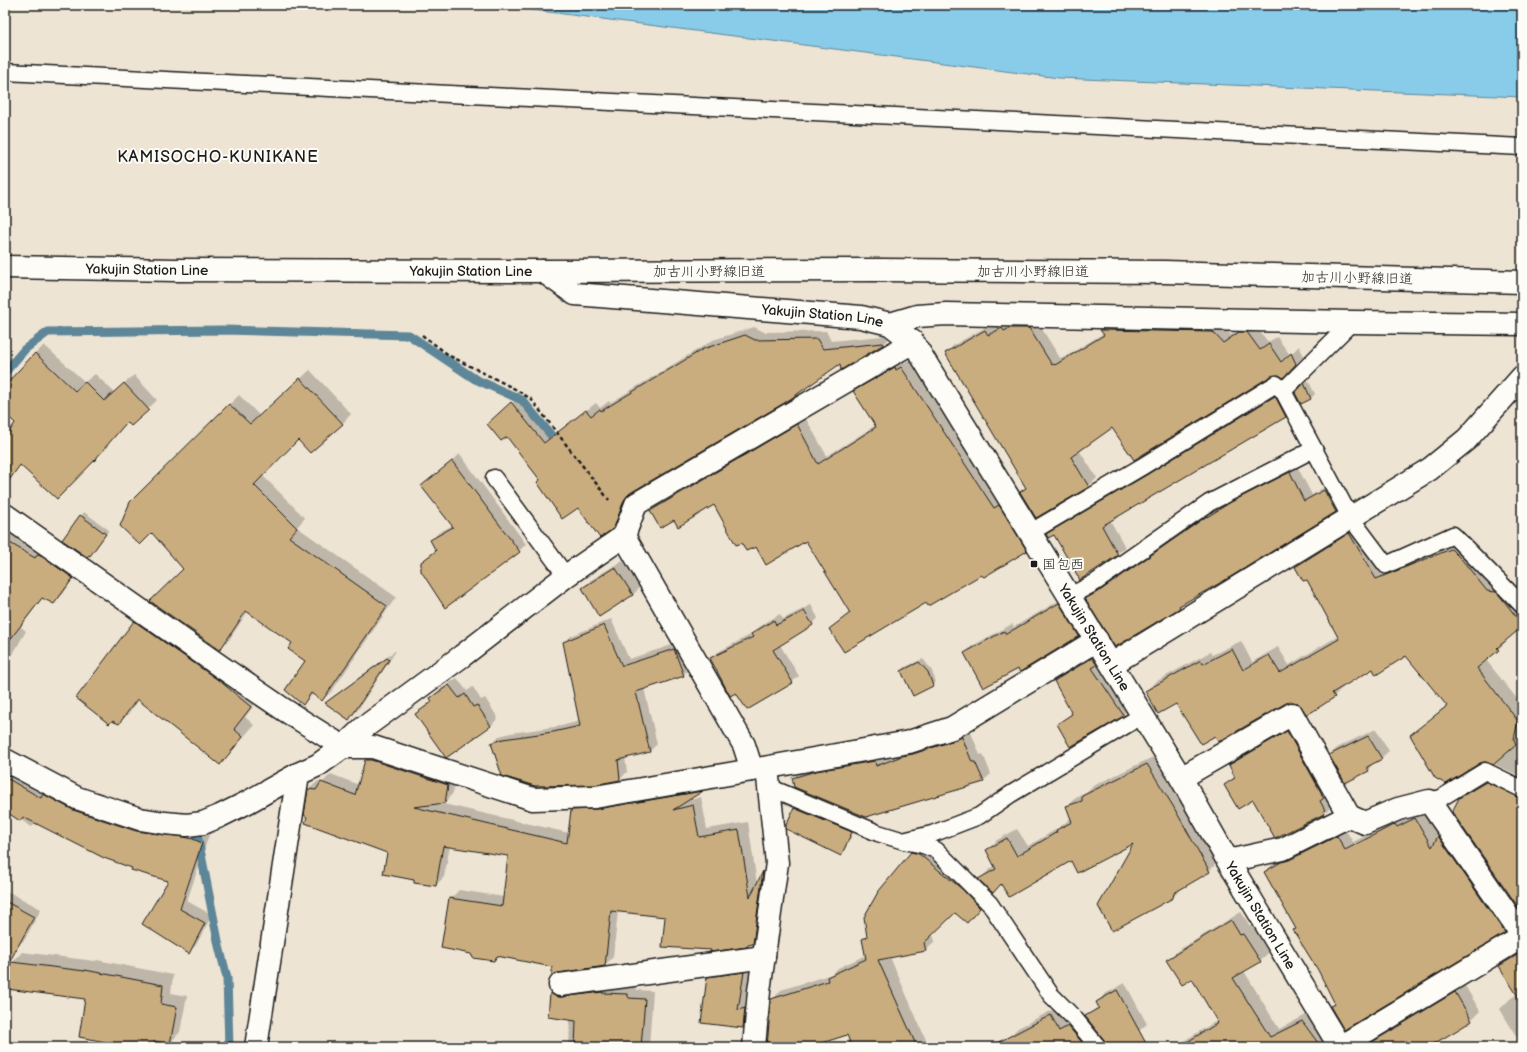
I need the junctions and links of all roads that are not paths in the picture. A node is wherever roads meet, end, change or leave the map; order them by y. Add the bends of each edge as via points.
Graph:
1 (5, 72) edge
2 (1522, 147) edge
3 (5, 267) edge
4 (544, 271) junction
5 (1522, 282) edge
6 (1352, 322) junction
7 (890, 324) junction
8 (1522, 324) edge
9 (913, 342) junction
10 (1522, 377) edge
11 (1283, 391) junction
12 (1314, 449) junction
13 (494, 478) dead end
14 (5, 515) edge
15 (1350, 517) junction
16 (627, 527) junction
17 (1031, 532) junction
18 (566, 576) junction
19 (1070, 596) junction
20 (1522, 604) edge
21 (1097, 640) junction
22 (1112, 664) junction
23 (1143, 715) junction
24 (343, 747) junction
25 (5, 760) edge
26 (298, 774) junction
27 (762, 775) junction
28 (1181, 778) junction
29 (1522, 789) edge
30 (1429, 801) junction
31 (1350, 816) junction
32 (904, 841) junction
33 (1228, 861) junction
34 (1522, 936) edge
35 (764, 957) junction
36 (560, 985) dead end
37 (256, 1047) edge
38 (754, 1047) edge
39 (1098, 1047) edge
40 (1340, 1047) edge

1 - 2 lane
3 - 4 street, Yakujin Station Line
4 - 5 street, 加古川小野線旧道 via 1165,272
4 - 7 street, Yakujin Station Line via 575,294 861,317
6 - 7 street via 946,314 917,316
6 - 8 street
6 - 11 lane
7 - 9 street, Yakujin Station Line
9 - 16 street via 636,504
9 - 17 street, Yakujin Station Line
10 - 15 street via 1467,439 1430,469
11 - 12 lane
11 - 17 lane via 1276,384
12 - 15 lane
12 - 19 lane via 1209,503 1096,582
13 - 18 lane
14 - 24 street via 282,709
15 - 20 lane via 1386,565 1453,535
15 - 22 street
16 - 18 street
16 - 27 street
17 - 19 street, Yakujin Station Line
18 - 24 street via 362,729
19 - 21 street, Yakujin Station Line
21 - 22 street, Yakujin Station Line
21 - 27 street via 952,728 909,742
22 - 23 street, Yakujin Station Line
23 - 28 street, Yakujin Station Line
23 - 32 lane via 979,816 932,834
24 - 26 street via 318,765
24 - 27 street via 373,747 533,799 595,797
25 - 26 street via 77,798 140,819 188,825 203,823 220,816
26 - 37 street
27 - 32 lane via 878,833
27 - 35 street via 777,863
28 - 31 street via 1292,714
28 - 33 street, Yakujin Station Line
29 - 30 lane via 1485,771 1441,798
30 - 31 street via 1398,809 1365,823
30 - 34 street
31 - 33 street via 1283,848
32 - 39 lane via 936,850 990,904 1051,995
33 - 40 street, Yakujin Station Line
34 - 40 street
35 - 36 street
35 - 38 street

